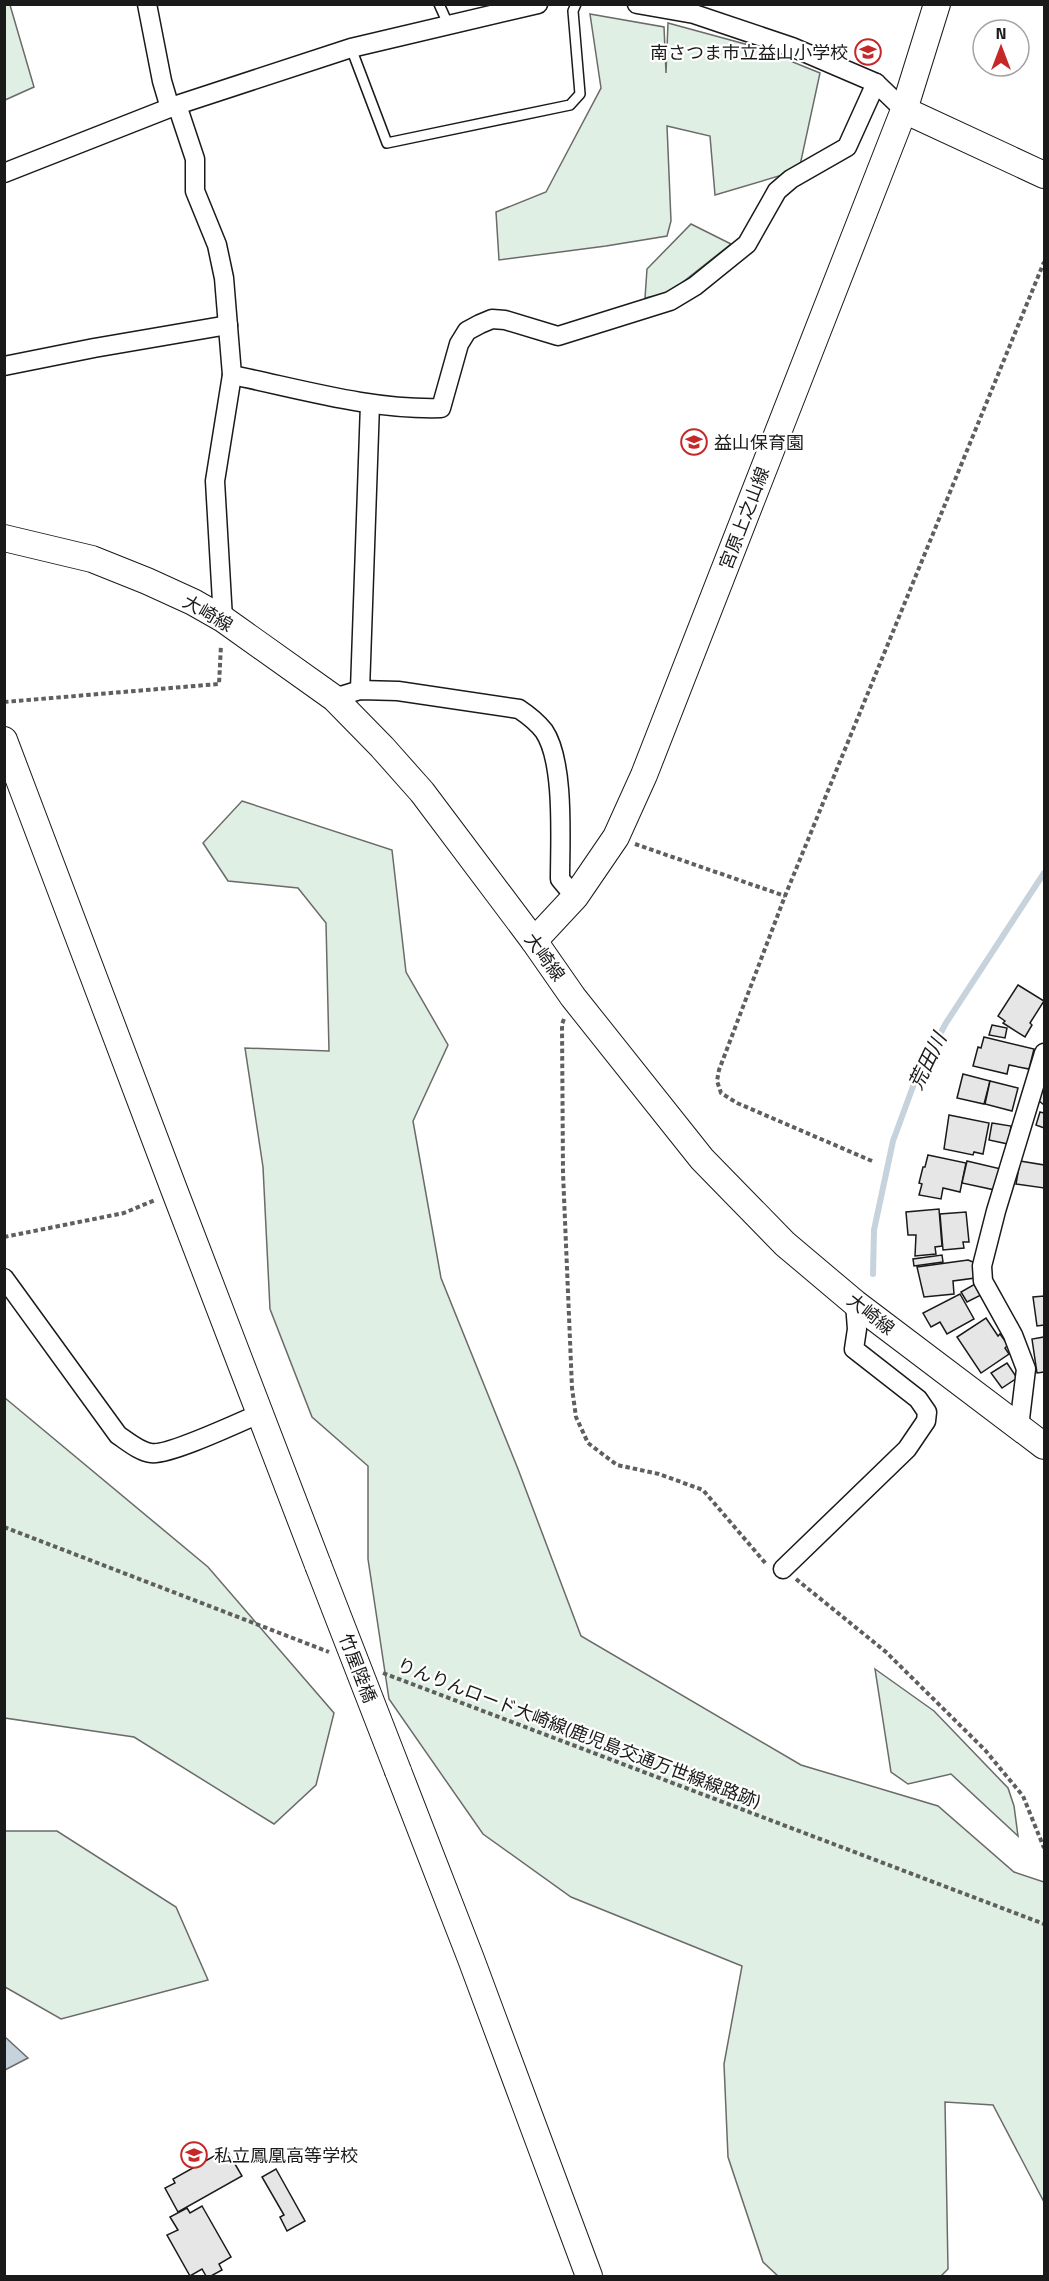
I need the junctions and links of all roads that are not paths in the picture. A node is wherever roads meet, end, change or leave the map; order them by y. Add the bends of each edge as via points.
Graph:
1 (147, 4) edge
2 (439, 4) edge
3 (538, 4) edge
4 (576, 4) edge
5 (637, 4) edge
6 (937, 4) edge
7 (448, 24) junction
8 (351, 48) junction
9 (876, 84) junction
10 (173, 107) junction
11 (904, 110) junction
12 (4, 173) edge
13 (1044, 175) edge
14 (228, 325) junction
15 (4, 366) edge
16 (232, 375) junction
17 (370, 404) junction
18 (4, 538) edge
19 (223, 619) junction
20 (360, 690) junction
21 (334, 698) junction
22 (4, 740) edge
23 (575, 897) junction
24 (534, 941) junction
25 (1044, 1053) edge
26 (4, 1278) edge
27 (855, 1303) junction
28 (261, 1413) junction
29 (1019, 1427) junction
30 (1044, 1446) edge
31 (783, 1569) road end
32 (589, 2277) edge

1 - 10 street via 157,59
2 - 7 lane
3 - 7 street
4 - 8 lane via 573,11 580,94 570,105 387,143
5 - 9 street via 694,14 792,47
6 - 11 street, 宮原上之山線
7 - 8 street
8 - 10 street
9 - 11 street
9 - 17 street via 847,147 777,191 747,244 696,286 670,301 558,336 492,319 467,331 459,344 441,408
10 - 12 street
10 - 14 street via 195,159 195,191 219,256
11 - 13 street
11 - 23 street, 宮原上之山線 via 644,775 616,837
14 - 15 street
14 - 16 street
16 - 17 street
16 - 19 street via 215,482
17 - 20 street
18 - 19 street, 大崎線 via 92,559
19 - 21 street, 大崎線
20 - 21 street
20 - 23 street via 398,691 519,709 532,718 545,732 555,760 560,879
21 - 24 street, 大崎線 via 422,792
22 - 28 street, 竹屋陸橋
23 - 24 street, 宮原上之山線
24 - 27 street, 大崎線 via 573,997 702,1160 785,1244
25 - 29 street via 982,1266 983,1281 1013,1335 1026,1369
26 - 28 street via 118,1435 150,1454 169,1451
27 - 29 street, 大崎線
27 - 31 street via 854,1349 918,1399 927,1412 926,1421 907,1449
28 - 32 street, 竹屋陸橋, bridge
29 - 30 street, 大崎線

